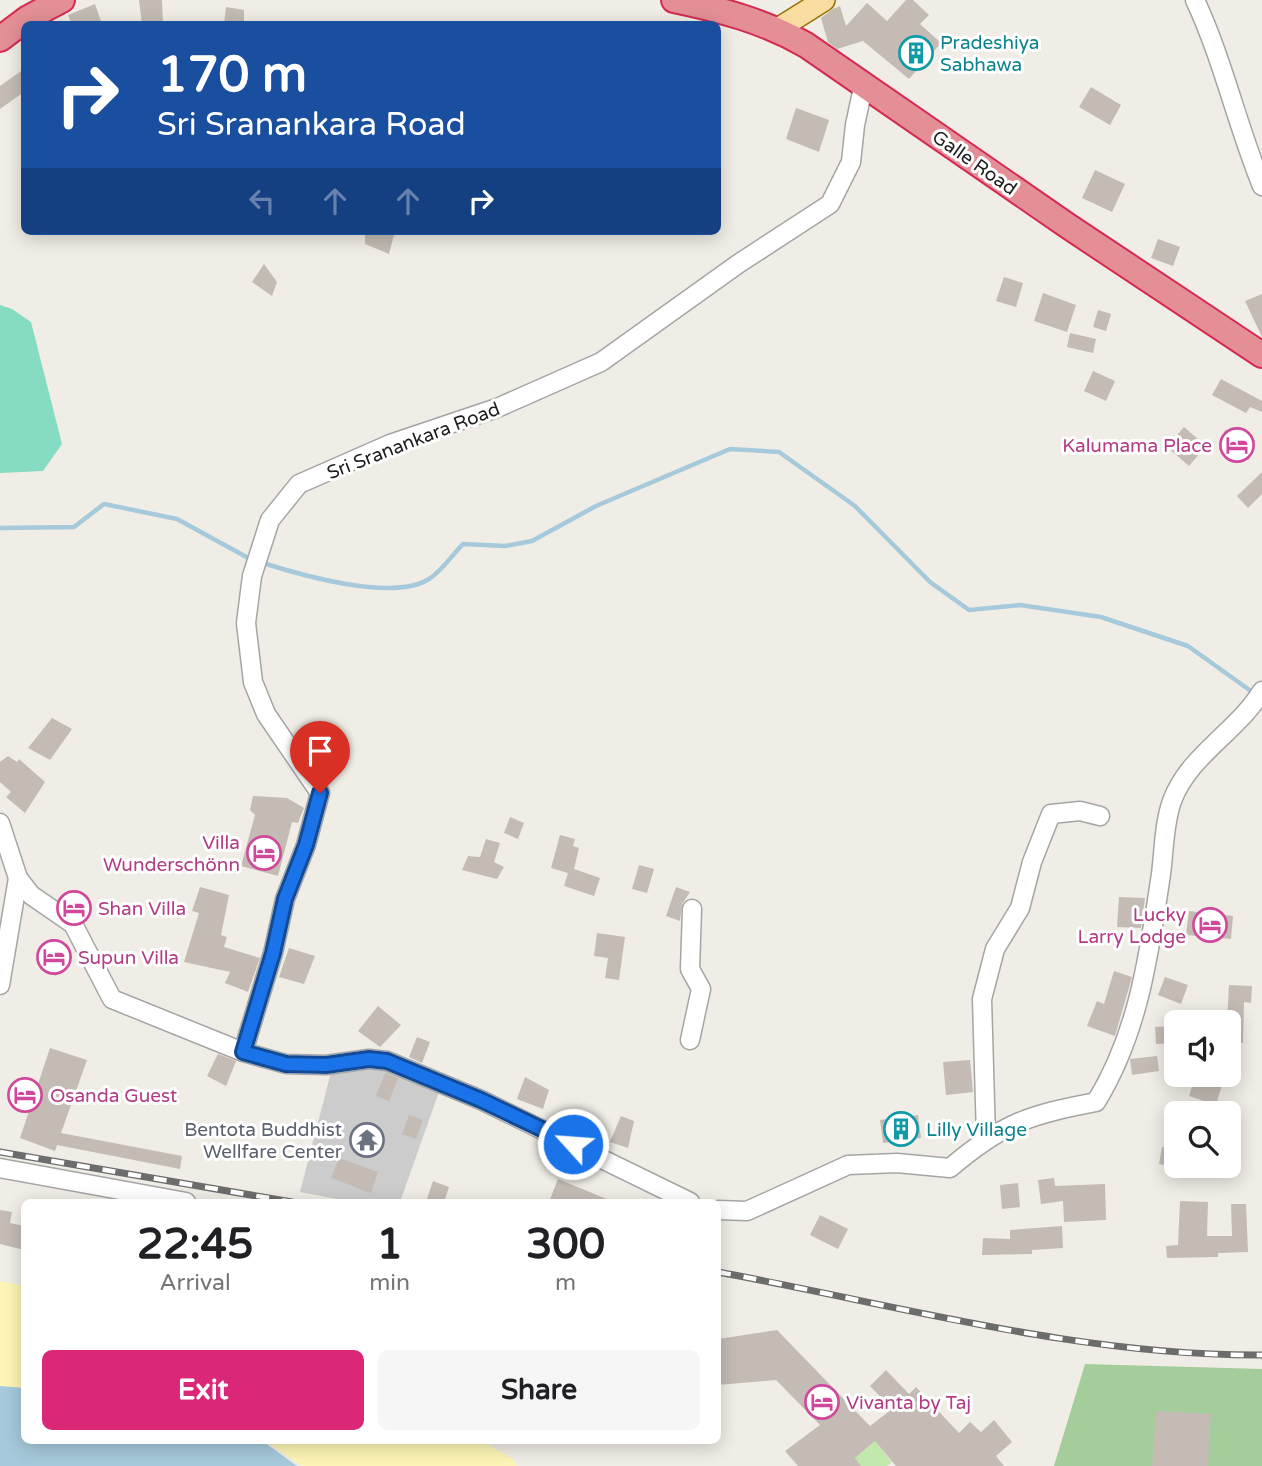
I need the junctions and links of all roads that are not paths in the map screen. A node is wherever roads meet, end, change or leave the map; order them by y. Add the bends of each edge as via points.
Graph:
1 (62, 0) edge
2 (674, 0) edge
3 (824, 0) edge
4 (1195, 0) edge
5 (24, 21) edge
6 (21, 23) edge
7 (778, 29) junction
8 (0, 39) edge
9 (864, 83) junction
10 (1262, 186) edge
11 (1262, 355) edge
12 (1262, 691) edge
13 (1100, 816) dead end
14 (0, 823) edge
15 (18, 877) junction
16 (692, 909) dead end
17 (6, 916) edge
18 (0, 985) edge
19 (690, 1040) dead end
20 (243, 1052) junction
21 (986, 1138) junction
22 (0, 1168) edge
23 (170, 1199) edge
24 (684, 1199) edge
25 (721, 1210) edge

1 - 5 highway
2 - 7 highway, Galle Road via 739,14
3 - 7 main road
4 - 10 street via 1223,66 1242,139
6 - 8 highway
7 - 9 highway, Galle Road
9 - 11 highway, Galle Road
9 - 20 street, Sri Sranankara Road via 851,162 830,204 601,362 497,408 390,444 299,484 270,520 252,576 246,624 253,682 266,714 320,793
12 - 21 street via 1247,715 1190,767 1172,802 1139,1004 1117,1068 1096,1102 1036,1114
13 - 21 street via 1080,811 1051,814 1020,908 995,950 982,999
14 - 15 street
15 - 17 street
15 - 20 street via 31,895 73,925 112,999
16 - 19 street via 690,969 701,989
17 - 18 street
20 - 24 street via 286,1064 387,1061 481,1100
21 - 25 street via 950,1168 848,1165 747,1211
22 - 23 street

